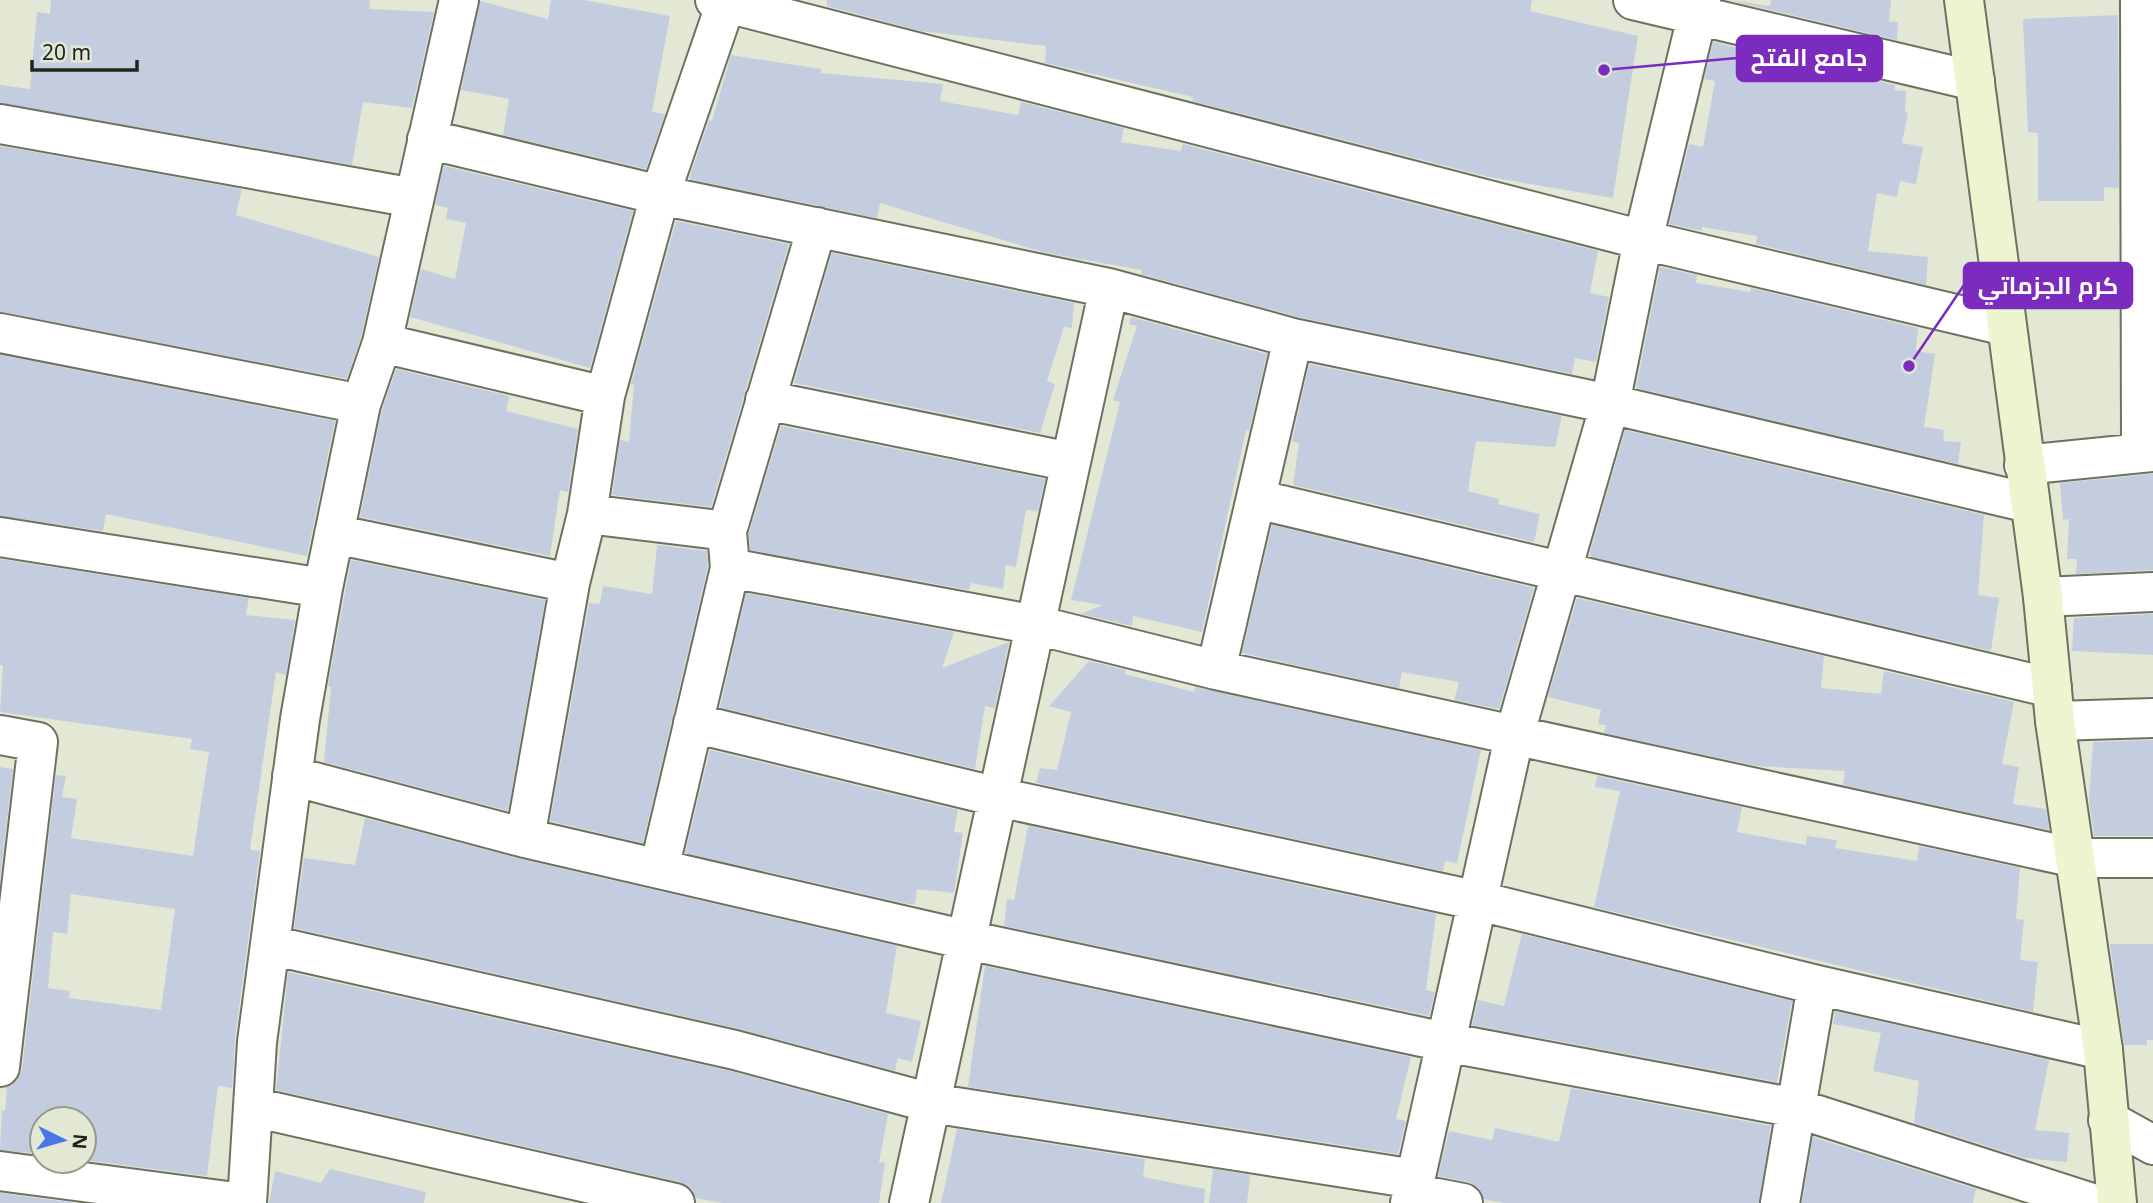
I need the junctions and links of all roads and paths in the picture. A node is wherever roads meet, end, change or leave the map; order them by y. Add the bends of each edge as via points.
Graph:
1 (459, 0) edge
2 (1633, 0) edge
3 (1964, 0) edge
4 (2140, 0) edge
5 (723, 1) edge
6 (1700, 7) edge
7 (1975, 81) junction
8 (0, 124) edge
9 (427, 139) junction
10 (660, 195) junction
11 (414, 198) junction
12 (817, 227) junction
13 (1643, 240) junction
14 (1110, 288) junction
15 (2006, 326) junction
16 (0, 333) edge
17 (1293, 338) junction
18 (382, 343) junction
19 (605, 396) junction
20 (765, 400) junction
21 (361, 404) junction
22 (1610, 404) junction
23 (2147, 453) edge
24 (1071, 462) junction
25 (2024, 464) junction
26 (1256, 499) junction
27 (2029, 503) junction
28 (587, 514) junction
29 (727, 531) junction
30 (334, 534) junction
31 (0, 537) edge
32 (730, 568) junction
33 (1559, 573) junction
34 (570, 583) junction
35 (323, 588) junction
36 (2153, 592) edge
37 (2043, 597) junction
38 (1036, 625) junction
39 (1216, 670) junction
40 (2054, 704) junction
41 (2153, 718) edge
42 (694, 723) junction
43 (1515, 733) junction
44 (0, 735) edge
45 (292, 776) junction
46 (998, 797) junction
47 (525, 838) junction
48 (2076, 858) junction
49 (2153, 858) edge
50 (659, 869) junction
51 (1479, 901) junction
52 (967, 940) junction
53 (270, 946) junction
54 (1817, 985) junction
55 (1445, 1042) junction
56 (2103, 1050) junction
57 (0, 1067) edge
58 (931, 1103) junction
59 (253, 1107) junction
60 (1796, 1108) junction
61 (2108, 1120) junction
62 (2153, 1145) edge
63 (0, 1171) edge
64 (1412, 1192) edge
65 (245, 1203) edge
66 (675, 1203) edge
67 (909, 1203) edge
68 (1463, 1203) edge
69 (1780, 1203) edge
70 (2092, 1203) edge
71 (2117, 1203) edge

1 - 9 street
2 - 6 street
3 - 7 main road
4 - 23 street
5 - 10 street
5 - 13 street
6 - 7 street
6 - 13 street
7 - 15 main road
8 - 11 street
9 - 10 street
9 - 11 street
10 - 12 street
10 - 19 street
11 - 18 street
12 - 14 street
12 - 20 street
13 - 15 street
13 - 22 street
14 - 17 street
14 - 24 street
15 - 25 main road
16 - 21 street
17 - 22 street
17 - 26 street
18 - 19 street
18 - 21 street
19 - 28 street
20 - 24 street
20 - 29 street
21 - 30 street
22 - 27 street
22 - 33 street
23 - 25 street
24 - 38 street
25 - 27 main road
26 - 33 street
26 - 39 street
27 - 37 main road
28 - 29 street
28 - 34 street
29 - 32 street
30 - 34 street
30 - 35 street
31 - 35 street
32 - 38 street
32 - 42 street
33 - 40 street
33 - 43 street
34 - 47 street
35 - 45 street
36 - 37 street
37 - 40 main road
38 - 39 street
38 - 46 street
39 - 43 street
40 - 41 street
40 - 48 main road
42 - 46 street
42 - 50 street
43 - 48 street
43 - 51 street
44 - 57 street via 38,742
45 - 47 street
45 - 53 street
46 - 51 street
46 - 52 street
47 - 50 street
48 - 49 street
48 - 56 main road
50 - 52 street
51 - 54 street
51 - 55 street
52 - 55 street
52 - 58 street
53 - 58 street via 735,1050
53 - 59 street
54 - 56 street
54 - 60 street
55 - 60 street
55 - 64 street
56 - 61 main road
58 - 64 street
58 - 67 street
59 - 65 street
59 - 66 street
60 - 69 street
60 - 70 street
61 - 62 street
61 - 71 main road
63 - 65 street
64 - 68 street

